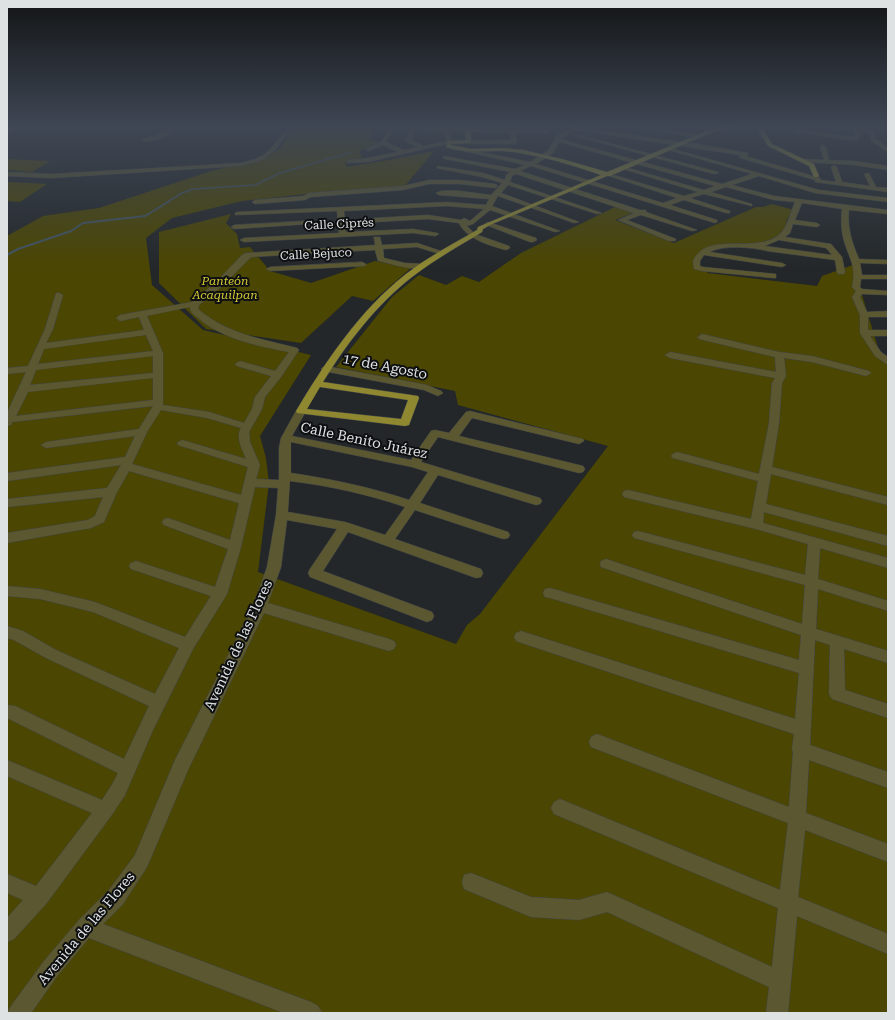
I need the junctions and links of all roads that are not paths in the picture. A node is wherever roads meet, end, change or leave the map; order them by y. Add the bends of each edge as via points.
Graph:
1 (7, 174) edge
2 (95, 174) edge
3 (510, 174) edge
4 (522, 174) edge
5 (562, 174) edge
6 (606, 174) edge
7 (613, 174) edge
8 (645, 174) edge
9 (678, 174) edge
10 (715, 174) edge
11 (759, 174) joint
12 (799, 174) edge
13 (815, 174) edge
14 (836, 174) edge
15 (866, 174) dead end
16 (433, 175) junction
17 (610, 175) junction
18 (816, 178) junction
19 (442, 179) dead end
20 (746, 179) junction
21 (701, 180) junction
22 (501, 183) junction
23 (592, 183) junction
24 (761, 183) dead end
25 (840, 184) junction
26 (724, 186) junction
27 (874, 188) junction
28 (574, 190) junction
29 (888, 190) edge
30 (707, 192) junction
31 (439, 193) dead end
32 (494, 195) junction
33 (808, 195) junction
34 (485, 196) junction
35 (305, 198) junction
36 (554, 198) junction
37 (687, 198) junction
38 (888, 200) edge
39 (255, 202) dead end
40 (664, 205) junction
41 (750, 205) dead end
42 (535, 206) junction
43 (372, 207) junction
44 (480, 207) junction
45 (488, 207) junction
46 (846, 208) junction
47 (340, 209) junction
48 (307, 210) junction
49 (642, 212) junction
50 (728, 212) dead end
51 (888, 212) edge
52 (599, 213) dead end
53 (237, 214) dead end
54 (513, 216) junction
55 (791, 218) junction
56 (374, 220) junction
57 (715, 221) dead end
58 (576, 222) dead end
59 (306, 223) junction
60 (466, 223) junction
61 (491, 225) junction
62 (818, 225) dead end
63 (234, 227) dead end
64 (694, 230) dead end
65 (557, 231) dead end
66 (376, 233) junction
67 (476, 233) junction
68 (786, 233) junction
69 (343, 234) junction
70 (435, 234) dead end
71 (307, 236) junction
72 (779, 238) junction
73 (672, 239) dead end
74 (244, 240) dead end
75 (533, 240) dead end
76 (824, 242) junction
77 (756, 246) junction
78 (379, 247) junction
79 (506, 248) dead end
80 (306, 251) junction
81 (443, 253) junction
82 (703, 253) junction
83 (838, 258) junction
84 (856, 261) junction
85 (888, 262) edge
86 (362, 264) dead end
87 (782, 265) dead end
88 (422, 266) junction
89 (305, 267) junction
90 (270, 269) dead end
91 (841, 272) dead end
92 (774, 276) dead end
93 (858, 277) junction
94 (888, 277) edge
95 (860, 291) junction
96 (888, 292) edge
97 (59, 295) dead end
98 (195, 304) junction
99 (142, 314) junction
100 (864, 314) junction
101 (888, 314) edge
102 (120, 318) dead end
103 (149, 332) junction
104 (864, 333) junction
105 (888, 333) edge
106 (702, 337) dead end
107 (40, 346) junction
108 (158, 353) junction
109 (883, 354) edge
110 (670, 355) dead end
111 (780, 355) junction
112 (888, 362) edge
113 (240, 364) dead end
114 (32, 369) junction
115 (326, 369) junction
116 (7, 371) edge
117 (866, 373) dead end
118 (159, 375) junction
119 (278, 375) junction
120 (781, 376) junction
121 (316, 384) junction
122 (24, 389) junction
123 (438, 393) dead end
124 (158, 404) junction
125 (301, 411) junction
126 (8, 420) edge
127 (248, 427) junction
128 (142, 432) junction
129 (286, 438) junction
130 (451, 438) junction
131 (579, 441) dead end
132 (182, 443) dead end
133 (46, 445) dead end
134 (677, 456) dead end
135 (127, 463) junction
136 (414, 464) junction
137 (254, 465) junction
138 (579, 469) dead end
139 (435, 470) junction
140 (765, 474) junction
141 (7, 477) edge
142 (285, 480) junction
143 (250, 483) junction
144 (110, 492) junction
145 (628, 494) dead end
146 (536, 500) dead end
147 (246, 501) junction
148 (888, 501) edge
149 (7, 503) edge
150 (411, 504) junction
151 (759, 506) junction
152 (282, 515) junction
153 (168, 522) dead end
154 (345, 526) junction
155 (756, 526) junction
156 (504, 535) dead end
157 (638, 535) dead end
158 (7, 538) edge
159 (888, 541) edge
160 (387, 542) junction
161 (814, 542) junction
162 (235, 547) junction
163 (888, 563) edge
164 (606, 564) dead end
165 (136, 566) dead end
166 (476, 573) dead end
167 (812, 582) junction
168 (7, 591) edge
169 (550, 593) dead end
170 (220, 594) junction
171 (260, 606) junction
172 (888, 606) edge
173 (427, 616) dead end
174 (7, 632) edge
175 (808, 632) junction
176 (521, 637) dead end
177 (837, 641) junction
178 (188, 645) junction
179 (389, 645) dead end
180 (888, 656) edge
181 (807, 669) junction
182 (159, 703) junction
183 (888, 711) edge
184 (9, 712) dead end
185 (802, 729) junction
186 (597, 742) dead end
187 (800, 749) junction
188 (7, 768) edge
189 (128, 769) junction
190 (888, 780) edge
191 (560, 808) dead end
192 (105, 810) junction
193 (797, 818) junction
194 (888, 853) edge
195 (471, 882) dead end
196 (7, 883) edge
197 (39, 897) junction
198 (789, 902) junction
199 (86, 927) junction
200 (7, 932) edge
201 (888, 944) edge
202 (780, 981) junction
203 (18, 1013) edge
204 (311, 1013) edge
205 (778, 1013) edge

1 - 2 street via 52,176
3 - 22 street
4 - 28 street
5 - 23 street
6 - 17 main road
7 - 17 main road, Avenida de las Flores
8 - 30 street
9 - 21 street
10 - 21 street
11 - 20 street
11 - 33 street
12 - 18 street
13 - 18 main road
14 - 25 street
15 - 27 street
16 - 19 street
16 - 22 street via 460,182
16 - 22 street via 483,175
16 - 35 street via 403,188 309,195
17 - 23 main road, Avenida de las Flores
17 - 37 street
18 - 25 street
18 - 33 street
20 - 24 street
20 - 26 street
21 - 26 street
22 - 32 street
22 - 34 street
22 - 36 street
23 - 28 main road, Avenida de las Flores
23 - 40 street
25 - 27 street
26 - 30 street
26 - 33 street via 769,197
27 - 29 street
28 - 36 main road, Avenida de las Flores
28 - 49 street
30 - 37 street
30 - 41 street
31 - 34 street
32 - 34 street
32 - 42 street
32 - 45 street
33 - 38 street
33 - 46 street
33 - 55 street
34 - 44 street
35 - 39 street
35 - 48 street
36 - 42 main road, Avenida de las Flores
36 - 52 street
37 - 40 street
37 - 50 street
40 - 49 street
40 - 57 street
42 - 54 main road, Avenida de las Flores
42 - 58 street
43 - 44 street via 440,204
43 - 47 street
43 - 56 street
44 - 45 street
44 - 60 street
45 - 54 street
45 - 60 street via 486,211
46 - 51 street
46 - 84 street via 844,222 847,239
47 - 48 street
47 - 69 street
48 - 53 street
48 - 59 street
49 - 64 street
49 - 73 street via 621,220
54 - 61 main road, Avenida de las Flores
54 - 65 street
55 - 62 street via 810,219
55 - 68 street
56 - 60 street via 428,217
56 - 66 street
59 - 63 street
59 - 71 street
60 - 67 street via 465,229
61 - 67 main road, Avenida de las Flores
61 - 75 street
66 - 69 street, Calle Ciprés
66 - 70 street, Calle Ciprés via 413,231
66 - 78 street
67 - 79 street
67 - 81 main road, Avenida de las Flores
68 - 72 street
68 - 76 street
69 - 71 street, Calle Ciprés
71 - 74 street, Calle Ciprés
71 - 80 street
72 - 76 street
72 - 77 street
76 - 83 street
77 - 82 street via 723,245 711,247
77 - 83 street
78 - 80 street
78 - 81 street via 417,246
78 - 88 street via 382,259
80 - 89 street
80 - 98 street via 244,257 218,285
81 - 88 main road, Avenida de las Flores
82 - 87 street
82 - 92 street via 697,259 697,267 702,269
83 - 91 street
84 - 85 street
84 - 93 street
86 - 89 street, Calle Bejuco
88 - 115 main road, Avenida de las Flores via 381,300
89 - 90 street, Calle Bejuco
93 - 94 street
93 - 95 street via 856,287
95 - 96 street
95 - 100 street via 856,297
97 - 107 street via 49,329
98 - 99 street
98 - 119 street via 194,310 208,323 243,337 294,350
99 - 102 street
99 - 103 street
100 - 101 street
100 - 104 street
103 - 107 street
103 - 108 street
104 - 105 street
104 - 109 street
106 - 111 street
107 - 114 street
108 - 114 street
108 - 118 street
109 - 112 street
110 - 120 street
111 - 117 street via 816,360
111 - 120 street
113 - 119 street
114 - 116 street
114 - 122 street
115 - 121 main road, Avenida de las Flores
115 - 123 street, 17 de Agosto via 427,388
118 - 122 street
118 - 124 street
119 - 127 street via 260,397
120 - 140 street via 776,384 774,423
121 - 125 main road, Avenida de las Flores
121 - 125 main road via 414,398 406,423
122 - 126 street
124 - 126 street
124 - 127 street
124 - 128 street
125 - 129 street, Avenida de las Flores
127 - 137 street via 244,432 245,442
128 - 133 street
128 - 135 street
129 - 136 street, Calle Benito Juárez
129 - 142 street, Avenida de las Flores
130 - 131 street via 470,414
130 - 136 street via 436,433
130 - 138 street
132 - 137 street
134 - 140 street
135 - 141 street
135 - 144 street
135 - 147 street
136 - 139 street, Calle Benito Juárez
137 - 143 street
139 - 146 street, Calle Benito Juárez
139 - 150 street
140 - 148 street
140 - 151 street
142 - 143 street
142 - 150 street via 332,483
142 - 152 street, Avenida de las Flores
143 - 147 street
144 - 149 street
144 - 158 street via 100,519 96,522
145 - 155 street
147 - 162 street
150 - 156 street
150 - 160 street
151 - 155 street
151 - 159 street
152 - 154 street
152 - 171 street, Avenida de las Flores via 274,567
153 - 162 street
154 - 160 street
154 - 173 street via 315,573
155 - 161 street
157 - 167 street
160 - 166 street
161 - 163 street
161 - 167 street
162 - 170 street
164 - 175 street
165 - 170 street
167 - 172 street
167 - 175 street
168 - 178 street via 40,594 95,607
169 - 181 street
170 - 178 street
171 - 179 street
171 - 199 street, Avenida de las Flores via 181,766 141,861 116,896
174 - 182 street
175 - 177 street
175 - 181 street
176 - 185 street
177 - 180 street
177 - 183 street via 837,694
178 - 182 street
181 - 185 street
182 - 189 street
184 - 189 street
185 - 187 street
186 - 193 street
187 - 190 street
187 - 193 street
188 - 192 street
189 - 192 street
191 - 198 street
192 - 197 street
193 - 194 street
193 - 198 street
195 - 202 street via 531,907 579,910 607,902
196 - 197 street
197 - 200 street
198 - 201 street
198 - 202 street
199 - 203 street, Avenida de las Flores via 51,968
199 - 204 street
202 - 205 street

